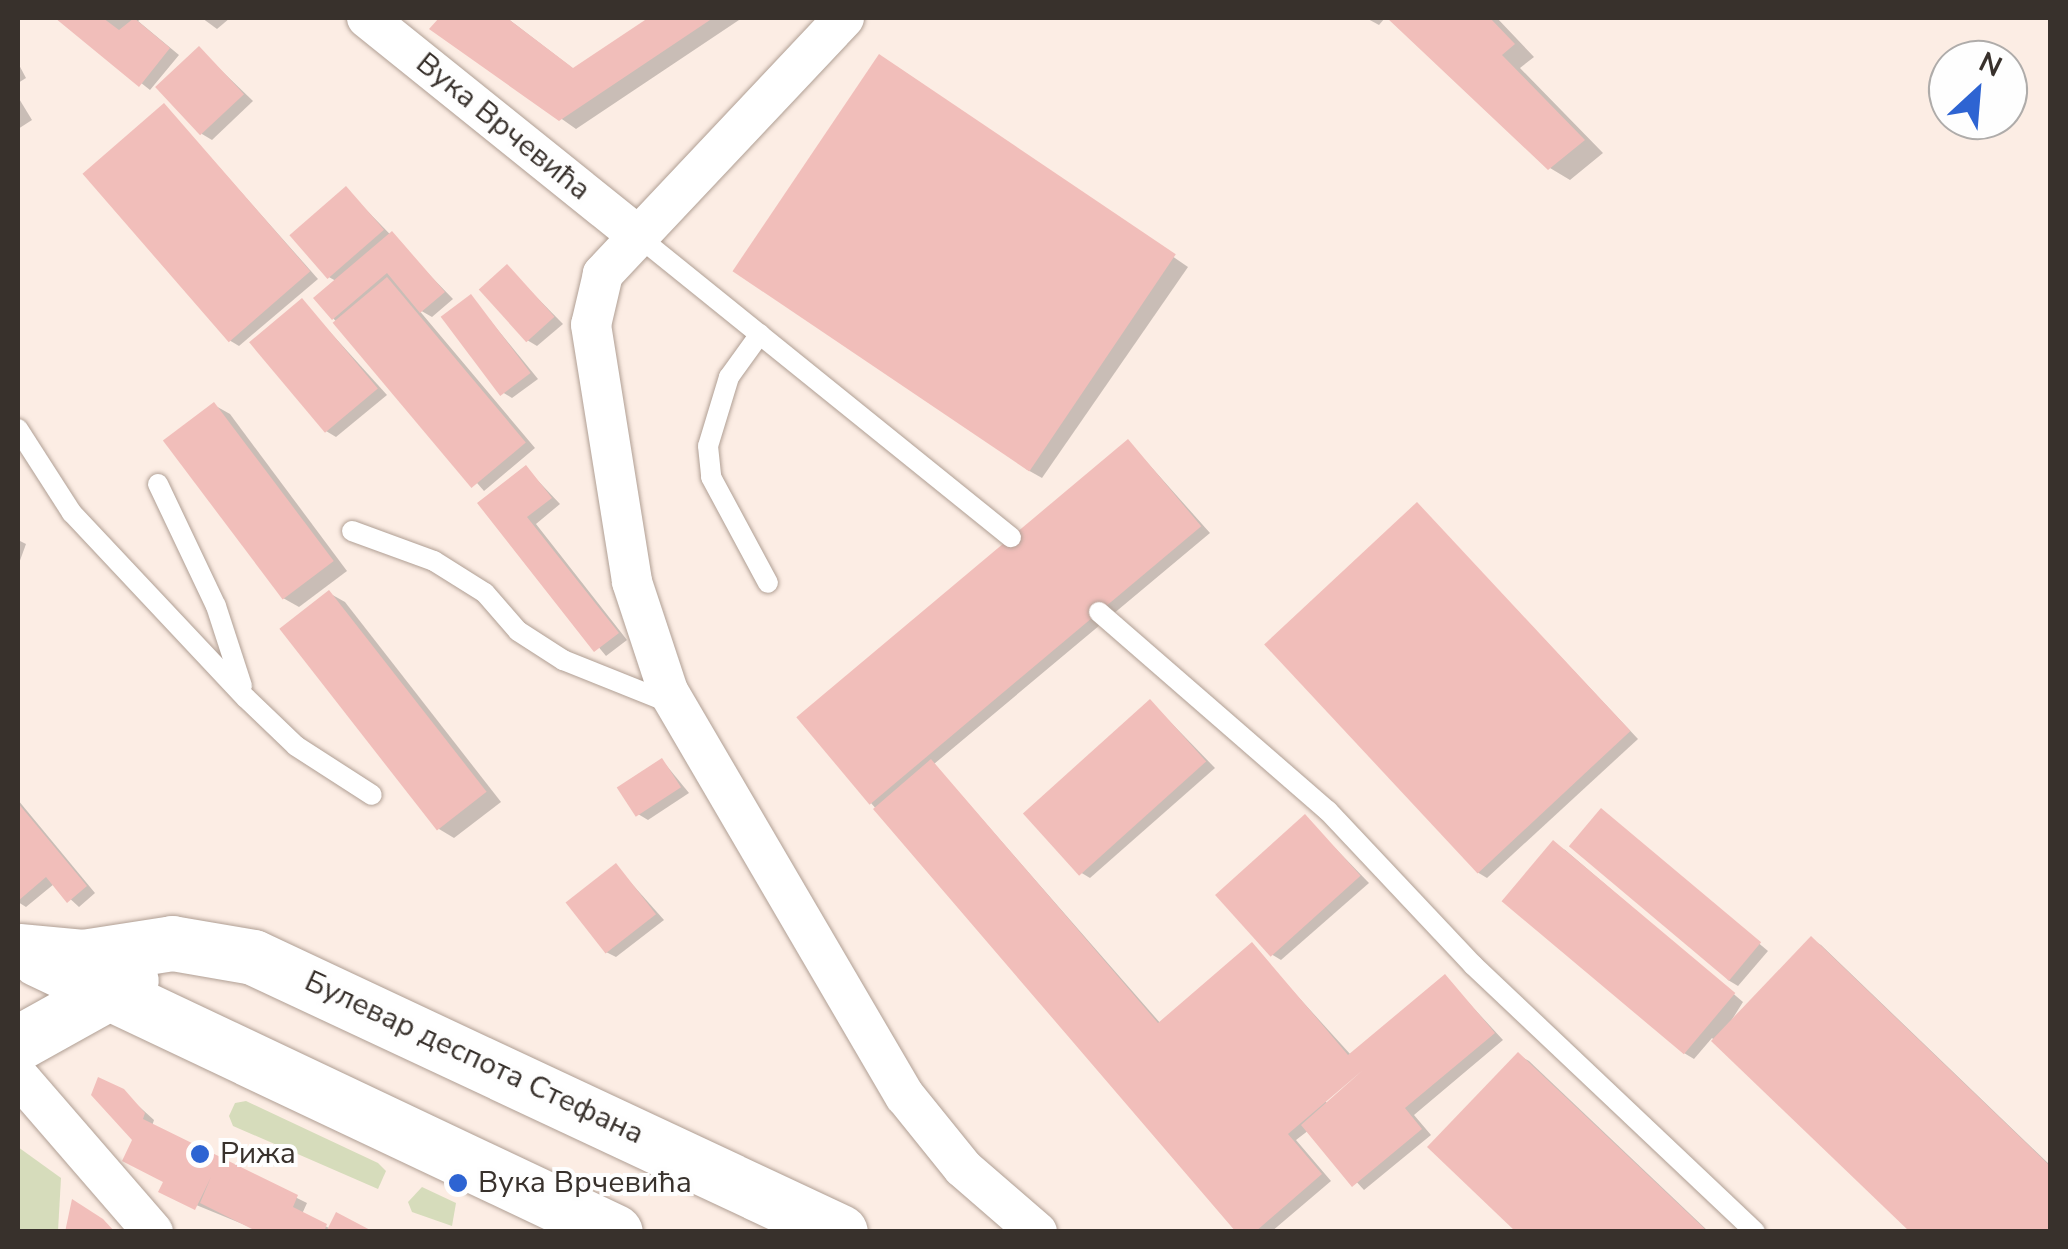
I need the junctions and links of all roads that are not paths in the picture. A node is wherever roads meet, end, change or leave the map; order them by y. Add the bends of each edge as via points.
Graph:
1 (367, 18) edge
2 (844, 18) edge
3 (639, 236) junction
4 (760, 334) junction
5 (18, 429) edge
6 (158, 484) dead end
7 (352, 531) dead end
8 (1011, 537) dead end
9 (768, 582) dead end
10 (1099, 612) dead end
11 (246, 698) junction
12 (678, 708) junction
13 (372, 795) dead end
14 (212, 948) junction
15 (19, 950) edge
16 (107, 993) junction
17 (18, 1044) edge
18 (18, 1076) edge
19 (153, 1232) edge
20 (615, 1232) edge
21 (840, 1232) edge
22 (1037, 1232) edge
23 (1755, 1232) edge

1 - 3 street, Вука Врчевића
2 - 3 street
3 - 4 lane
3 - 12 street via 603,274 591,325 632,582
4 - 8 lane
4 - 9 lane via 729,377 708,446 711,476
5 - 11 lane via 98,544
6 - 11 lane via 216,606
7 - 12 lane via 434,561 484,593 518,632 563,660
10 - 23 lane via 1328,812 1473,965
11 - 13 lane via 296,746
12 - 22 street via 905,1096 963,1168
14 - 15 main road, Булевар деспота Стефана via 162,943 83,957
14 - 16 main road via 166,962
14 - 21 main road, Булевар деспота Стефана via 281,967
15 - 16 main road, Булевар деспота Стефана
16 - 17 main road
16 - 20 main road, Булевар деспота Стефана
18 - 19 street

